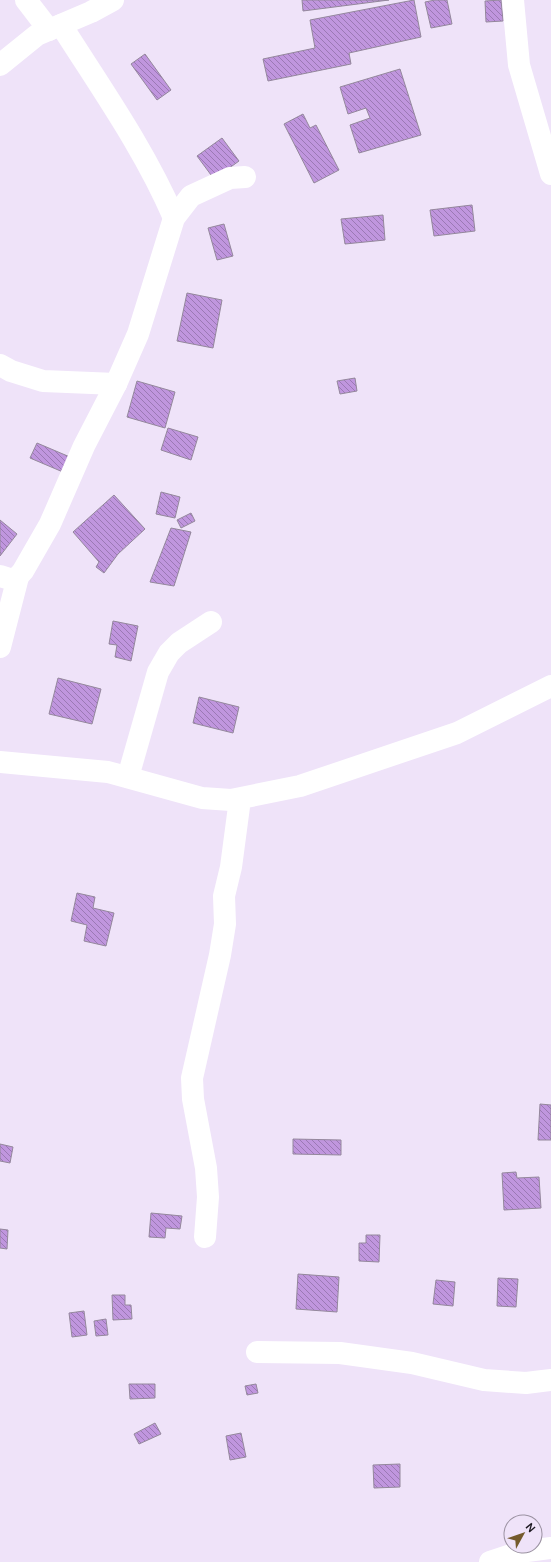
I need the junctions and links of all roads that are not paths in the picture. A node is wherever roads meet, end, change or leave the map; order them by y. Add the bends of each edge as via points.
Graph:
1 (26, 0) edge
2 (113, 0) edge
3 (513, 0) edge
4 (55, 28) junction
5 (0, 65) edge
6 (550, 167) edge
7 (245, 177) dead end
8 (174, 218) junction
9 (0, 365) edge
10 (116, 384) junction
11 (9, 576) edge
12 (211, 622) dead end
13 (0, 647) edge
14 (551, 686) edge
15 (0, 762) edge
16 (128, 777) junction
17 (240, 799) junction
18 (205, 1237) dead end
19 (257, 1352) dead end
20 (551, 1380) edge
21 (551, 1548) edge
22 (490, 1562) edge

1 - 4 street
2 - 4 street
3 - 6 street via 519,65
4 - 5 street via 37,36
4 - 8 street via 121,118 166,198
7 - 8 street via 230,178 192,196
8 - 10 street via 138,334
9 - 10 street via 11,371 43,380
10 - 11 street via 84,446 50,524 23,571
11 - 13 street
12 - 16 street via 168,653 158,672
14 - 17 street via 457,733 300,786
15 - 16 street via 108,772
16 - 17 street via 202,798
17 - 18 street via 231,867 224,896 225,924 220,955 192,1078 194,1104 206,1168 208,1198
19 - 20 street via 340,1353 412,1363 484,1380 526,1383
21 - 22 street via 520,1552

